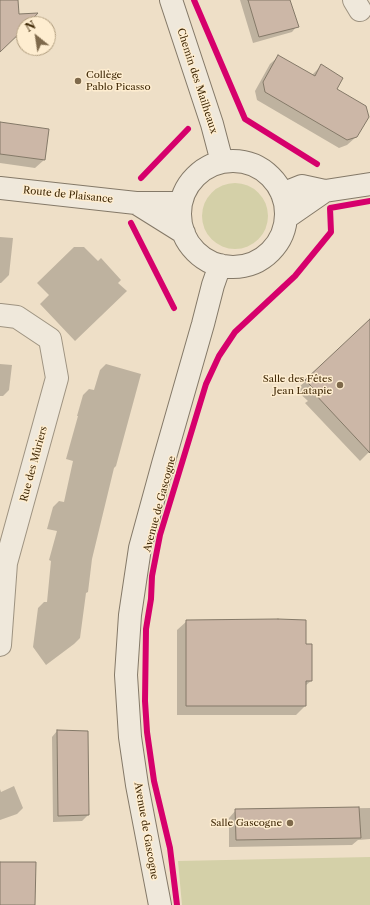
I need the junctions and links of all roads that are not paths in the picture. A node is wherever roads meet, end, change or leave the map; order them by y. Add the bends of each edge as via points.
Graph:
1 (171, 0) edge
2 (222, 162) junction
3 (370, 184) edge
4 (0, 188) edge
5 (326, 191) junction
6 (282, 194) junction
7 (136, 203) junction
8 (181, 204) junction
9 (286, 218) junction
10 (184, 233) junction
11 (220, 265) junction
12 (0, 315) edge
13 (0, 645) edge
14 (160, 905) edge

1 - 2 main road, Chemin des Mailheaux
2 - 6 main road via 243,161 253,164 271,176
2 - 8 main road via 200,172 191,181
3 - 5 main road
4 - 7 main road, Route de Plaisance
5 - 6 main road via 302,186
5 - 9 main road
6 - 9 main road
7 - 8 main road, Route de Plaisance
7 - 10 main road, Route de Plaisance
8 - 10 main road via 180,214
9 - 11 main road via 282,234 267,254 244,265
10 - 11 main road via 194,250
11 - 14 main road, Avenue de Gascogne via 140,548 130,615 126,676 130,737
12 - 13 main road, Rue des Mûriers via 17,317 50,339 57,378 6,563

